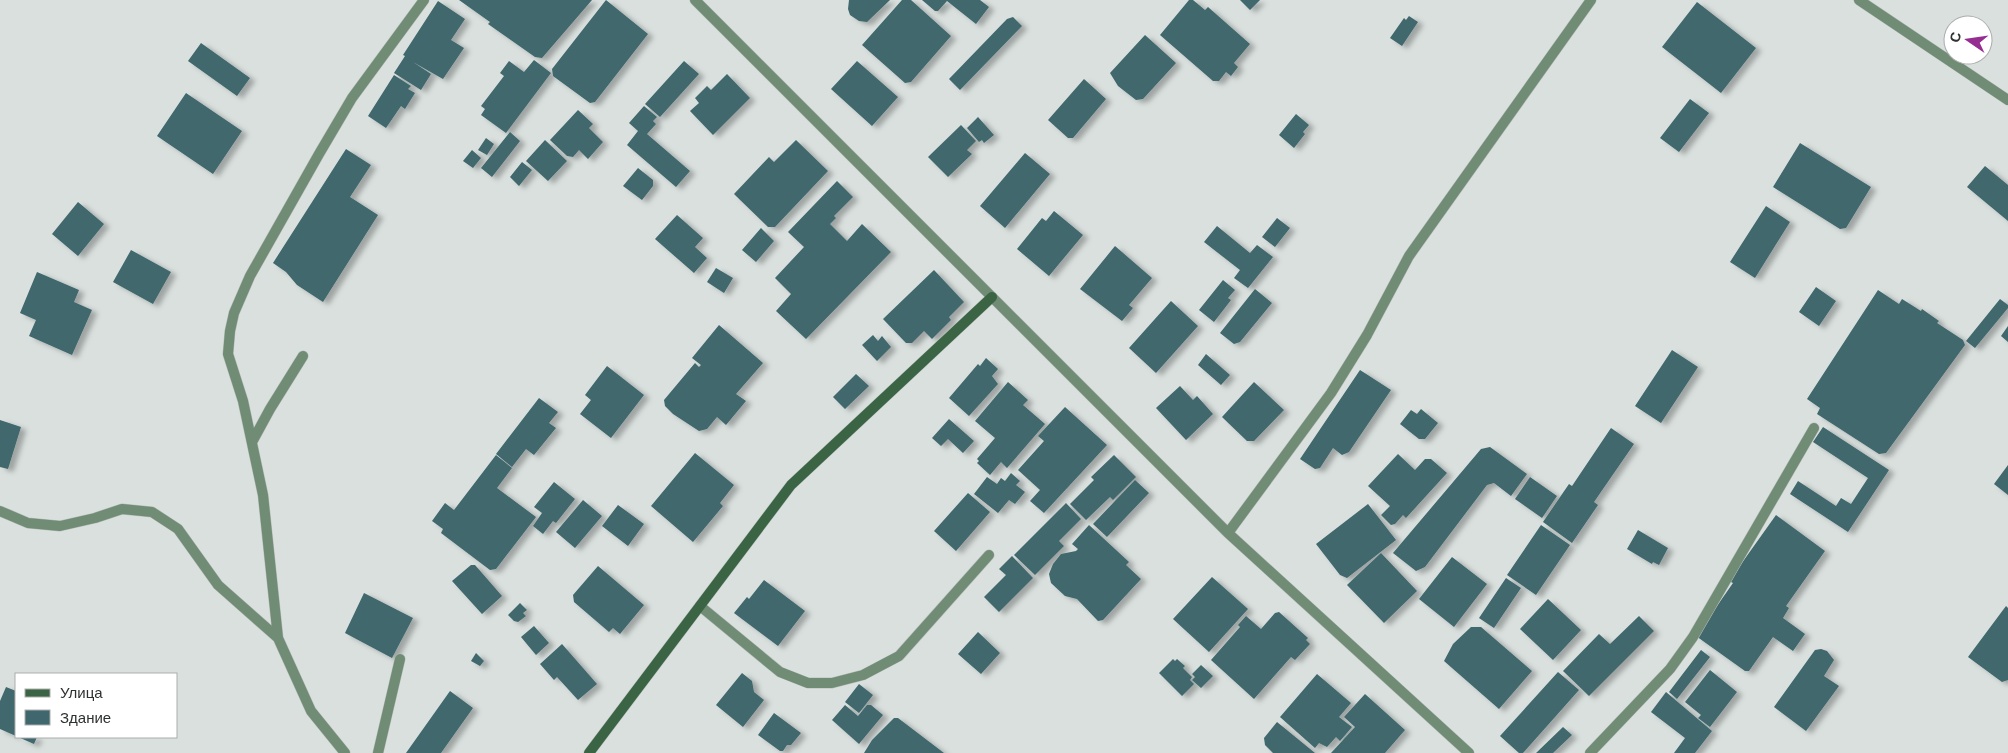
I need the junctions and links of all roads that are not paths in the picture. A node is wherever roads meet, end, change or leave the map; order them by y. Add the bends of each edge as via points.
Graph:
1 (424, 0) edge
2 (694, 0) edge
3 (1591, 0) edge
4 (1859, 0) edge
5 (2008, 100) edge
6 (992, 297) junction
7 (302, 356) dead end
8 (1814, 428) dead end
9 (252, 442) junction
10 (0, 511) edge
11 (1228, 533) junction
12 (989, 555) dead end
13 (700, 606) junction
14 (278, 638) junction
15 (400, 659) dead end
16 (344, 753) edge
17 (378, 753) edge
18 (589, 753) edge
19 (1469, 753) edge
20 (1590, 753) edge

1 - 9 street via 352,98 250,276 234,313 228,354
2 - 6 street
3 - 11 street via 1409,256 1367,335 1331,393
4 - 5 street
6 - 11 street
6 - 13 street via 791,485
7 - 9 street
8 - 20 street via 1693,637 1670,669
9 - 14 street via 262,495
10 - 14 street via 28,523 60,526 122,509 152,512 178,529 218,585
11 - 19 street
12 - 13 street via 899,656 863,675 832,683 808,683 780,672
13 - 18 street
14 - 16 street via 311,711
15 - 17 street

